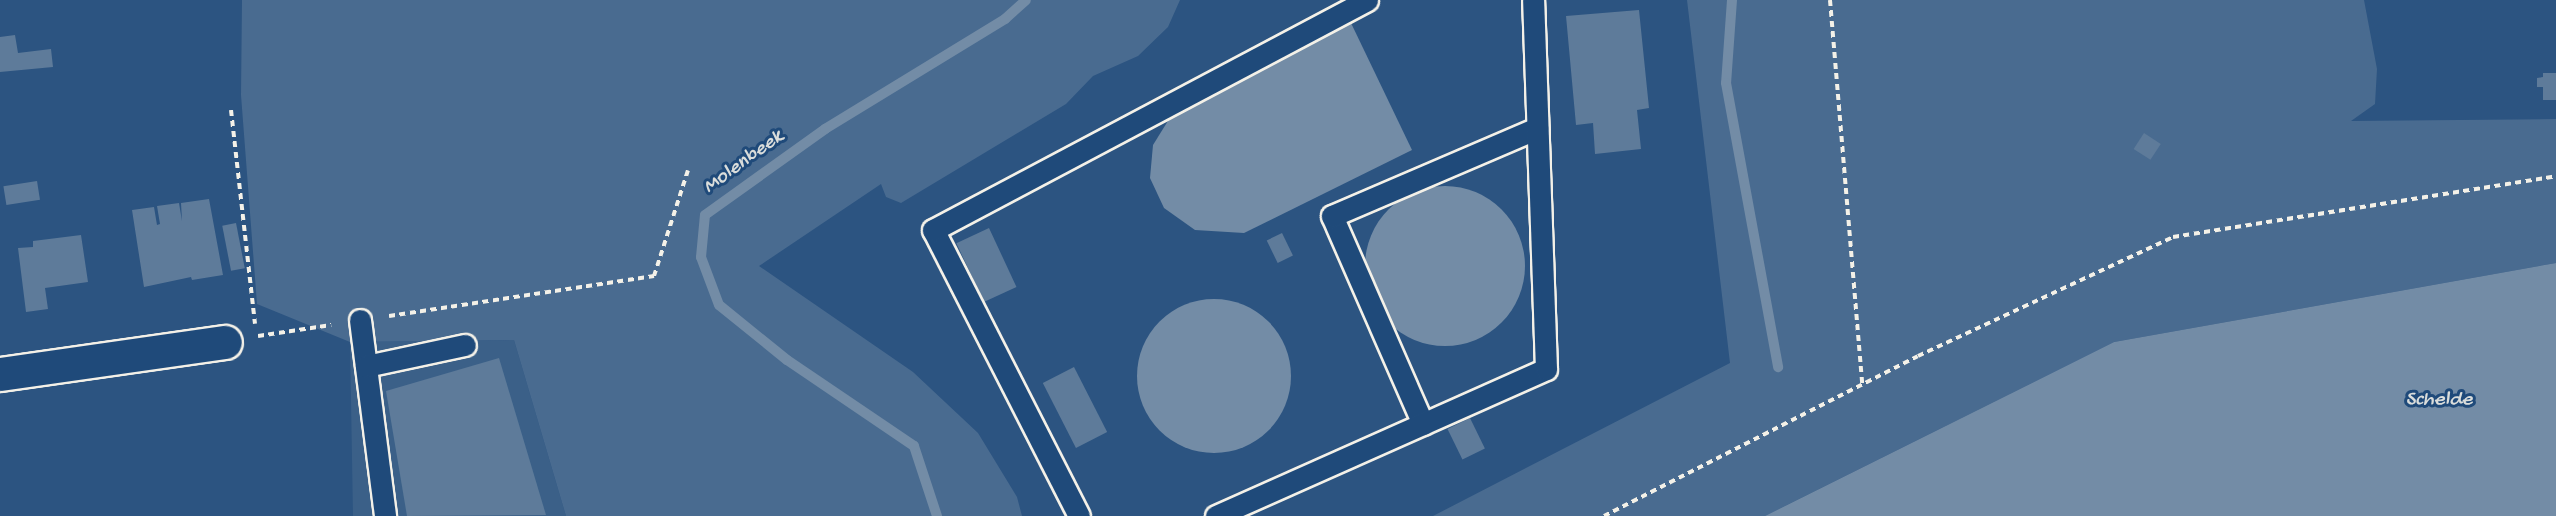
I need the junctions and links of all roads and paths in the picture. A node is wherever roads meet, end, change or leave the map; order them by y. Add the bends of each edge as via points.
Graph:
1 (1367, 0) edge
2 (1533, 0) edge
3 (1830, 0) edge
4 (231, 110) dead end
5 (1538, 128) junction
6 (688, 170) dead end
7 (2556, 176) edge
8 (360, 320) junction
9 (257, 336) junction
10 (225, 342) joint
11 (465, 345) dead end
12 (366, 366) junction
13 (0, 374) edge
14 (1862, 385) junction
15 (1422, 424) junction
16 (385, 516) edge
17 (1079, 516) edge
18 (1216, 516) edge
19 (1604, 516) edge

1 - 17 lane via 933,230
2 - 5 lane
3 - 14 path
4 - 9 path
5 - 15 lane via 1545,369
5 - 15 lane via 1332,216
6 - 8 path via 654,276
7 - 14 path via 2173,237
8 - 9 path
8 - 12 lane
9 - 10 path
10 - 13 street
11 - 12 lane
12 - 16 lane
14 - 19 path
15 - 18 lane

